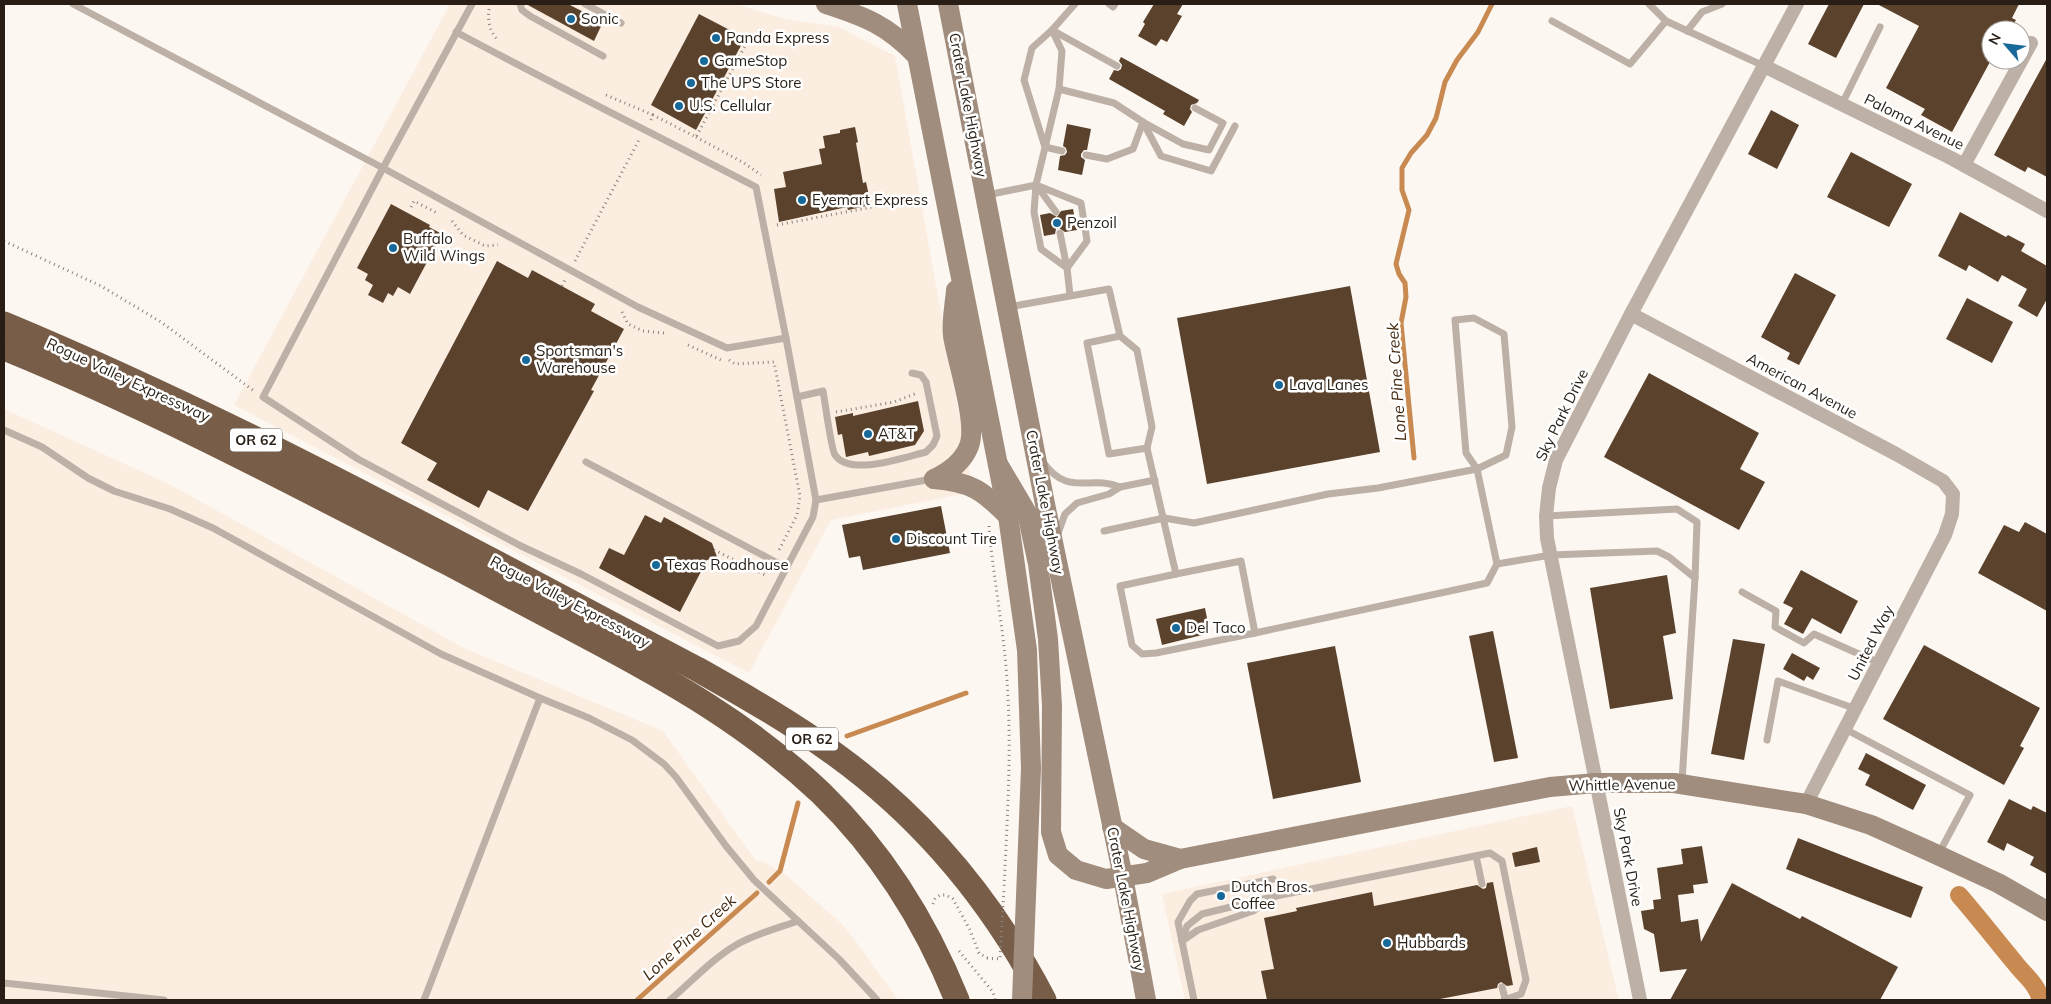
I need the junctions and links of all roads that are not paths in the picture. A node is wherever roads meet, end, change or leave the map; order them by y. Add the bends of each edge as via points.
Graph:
1 (73, 4) edge
2 (472, 4) edge
3 (520, 4) edge
4 (585, 4) edge
5 (826, 4) edge
6 (907, 4) edge
7 (948, 4) edge
8 (1075, 4) edge
9 (1109, 4) edge
10 (1115, 4) edge
11 (1649, 4) edge
12 (1722, 4) edge
13 (1797, 4) edge
14 (1552, 22) dead end
15 (1666, 22) junction
16 (620, 23) dead end
17 (1880, 27) dead end
18 (1052, 30) junction
19 (1687, 31) junction
20 (456, 32) junction
21 (603, 56) dead end
22 (917, 56) junction
23 (1117, 66) dead end
24 (1764, 66) junction
25 (2016, 70) edge
26 (1059, 89) junction
27 (1842, 104) junction
28 (1195, 108) dead end
29 (1143, 122) junction
30 (1235, 126) dead end
31 (1045, 147) junction
32 (1062, 151) dead end
33 (1086, 155) dead end
34 (1964, 165) junction
35 (383, 168) junction
36 (1036, 186) junction
37 (986, 196) junction
38 (2047, 211) edge
39 (1056, 212) dead end
40 (1060, 233) dead end
41 (958, 266) junction
42 (1068, 268) junction
43 (1070, 296) junction
44 (1007, 307) junction
45 (1631, 314) junction
46 (4, 324) edge
47 (1120, 336) junction
48 (786, 338) junction
49 (4, 348) edge
50 (912, 373) dead end
51 (797, 397) junction
52 (4, 430) edge
53 (1147, 448) junction
54 (1036, 453) junction
55 (586, 462) dead end
56 (998, 464) junction
57 (1477, 469) junction
58 (934, 479) junction
59 (1155, 480) junction
60 (1120, 487) junction
61 (1953, 494) joint
62 (816, 500) junction
63 (1546, 516) junction
64 (998, 518) junction
65 (1164, 518) junction
66 (1104, 531) dead end
67 (1053, 546) junction
68 (1551, 555) junction
69 (1497, 564) junction
70 (787, 568) junction
71 (1176, 574) junction
72 (1695, 578) junction
73 (1742, 592) dead end
74 (1255, 633) junction
75 (1879, 662) junction
76 (540, 698) junction
77 (1856, 709) junction
78 (1845, 729) junction
79 (1767, 740) dead end
80 (1596, 783) junction
81 (1682, 784) junction
82 (1806, 804) junction
83 (1112, 827) junction
84 (1938, 855) junction
85 (1476, 856) junction
86 (1180, 859) junction
87 (1123, 877) junction
88 (1273, 879) dead end
89 (1482, 884) dead end
90 (1276, 896) junction
91 (2047, 911) edge
92 (798, 921) junction
93 (1182, 941) junction
94 (4, 983) edge
95 (1502, 987) dead end
96 (1504, 999) edge
97 (164, 1000) edge
98 (424, 1000) edge
99 (670, 1000) edge
100 (877, 1000) edge
101 (957, 1000) edge
102 (1022, 1000) edge
103 (1044, 1000) edge
104 (1146, 1000) edge
105 (1194, 1000) edge
106 (1640, 1000) edge

1 - 35 lane
2 - 20 lane
3 - 21 lane via 530,16
4 - 16 lane
5 - 22 main road via 889,30
6 - 22 main road
7 - 37 main road, Crater Lake Highway
8 - 18 lane
9 - 10 lane via 1113,7
11 - 15 lane
12 - 19 lane via 1702,12
13 - 24 street, Sky Park Drive
14 - 15 lane via 1630,64
15 - 19 lane
17 - 27 lane
18 - 23 lane
18 - 26 lane via 1062,52
18 - 31 lane via 1032,48 1024,80
19 - 24 lane
20 - 35 lane
20 - 48 lane via 756,187
22 - 41 main road
24 - 27 street, Paloma Avenue
24 - 45 street, Sky Park Drive
25 - 34 street
26 - 29 lane via 1114,103
26 - 31 lane
27 - 34 street, Paloma Avenue
28 - 29 lane via 1223,123 1209,150 1183,144
29 - 30 lane via 1162,156 1211,171
29 - 33 lane via 1133,149 1107,159
31 - 32 lane
31 - 36 lane
34 - 38 street, Paloma Avenue
35 - 48 lane via 638,307 727,348
35 - 70 lane via 262,397 358,459 718,646 739,641 756,626
36 - 37 lane
36 - 39 lane
36 - 42 lane via 1034,212 1041,249
36 - 42 lane via 1080,203 1087,241
37 - 44 main road, Crater Lake Highway
40 - 42 lane
41 - 56 main road
41 - 58 main road via 953,334 971,426 970,444 963,458 948,472
42 - 43 lane
43 - 44 lane
43 - 47 lane via 1109,288
44 - 54 main road, Crater Lake Highway
45 - 61 street, American Avenue via 1896,454 1943,481
45 - 63 street, Sky Park Drive via 1556,460
46 - 103 highway, Rogue Valley Expressway / OR 62 via 216,420 328,476 689,665 797,728 865,778 933,840 1003,929
47 - 53 lane via 1137,350 1152,427
47 - 53 lane via 1087,343 1108,454
48 - 51 lane
49 - 101 highway, Rogue Valley Expressway / OR 62 via 120,397 231,452 502,592 706,703 801,775 862,838 916,914
50 - 51 lane via 921,375 926,382 936,436 933,445 926,452 861,466 844,463 834,455 823,391
51 - 62 lane
52 - 76 lane via 42,447 102,485 200,522 441,654
53 - 59 lane
54 - 60 lane via 1060,478 1074,484 1108,482
54 - 67 main road, Crater Lake Highway
55 - 70 lane
56 - 64 main road
56 - 87 main road via 1027,513 1038,564 1048,639 1052,706 1051,832 1058,854 1076,870 1106,879
57 - 57 lane via 1506,455 1512,427 1504,334 1474,318 1455,320 1466,453
57 - 65 lane via 1328,494 1194,523
57 - 69 lane
58 - 62 lane
58 - 64 main road via 969,485 988,496
59 - 60 lane
59 - 65 lane
60 - 67 lane via 1109,494 1077,503 1065,514
61 - 75 street, United Way via 1952,514 1945,535
62 - 70 lane via 814,517
63 - 68 street, Sky Park Drive
63 - 72 lane via 1677,509 1697,522
64 - 102 main road, bridge via 1027,650 1030,694 1032,768
65 - 66 lane
65 - 71 lane
67 - 83 main road, Crater Lake Highway
68 - 69 lane
68 - 72 lane via 1657,551
68 - 80 street, Sky Park Drive
69 - 74 lane via 1487,584
71 - 74 lane via 1241,561
71 - 74 lane via 1120,586 1132,645 1142,654
72 - 81 lane
73 - 75 lane via 1776,611 1775,627 1804,642 1814,634
75 - 77 street, United Way
76 - 92 lane via 612,729 664,764 754,880
76 - 98 lane
77 - 78 street, United Way
77 - 79 lane via 1778,681
78 - 82 street, United Way
78 - 84 lane via 1970,795
80 - 81 main road, Whittle Avenue
80 - 86 main road, Whittle Avenue via 1550,787
80 - 106 street, Sky Park Drive
81 - 82 main road, Whittle Avenue
82 - 84 main road, Whittle Avenue via 1871,826
83 - 86 main road via 1144,849
83 - 87 main road, Crater Lake Highway
84 - 91 main road, Whittle Avenue via 1998,883
85 - 89 lane
85 - 90 lane
85 - 96 lane via 1490,853 1502,861 1526,980 1521,994
86 - 87 main road via 1147,873
87 - 104 main road, Crater Lake Highway
88 - 93 lane via 1197,894 1178,922
90 - 93 lane via 1253,911 1198,930
90 - 93 lane via 1202,914 1187,926
92 - 99 lane via 736,945
92 - 100 lane
93 - 105 lane
94 - 97 lane
95 - 96 lane

